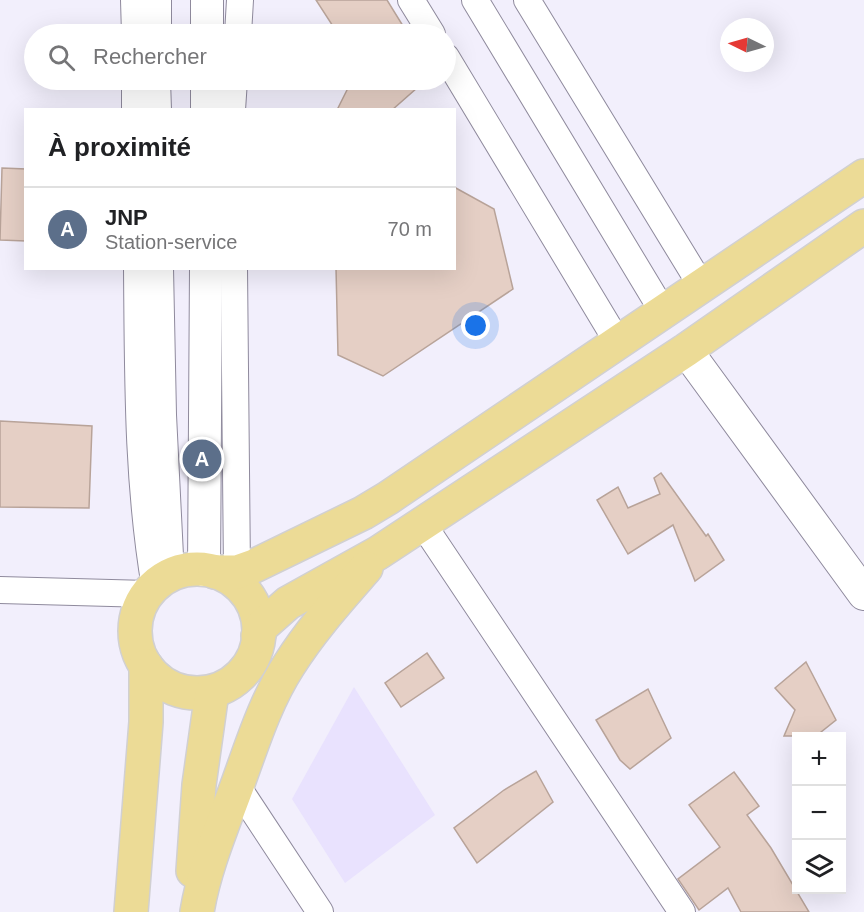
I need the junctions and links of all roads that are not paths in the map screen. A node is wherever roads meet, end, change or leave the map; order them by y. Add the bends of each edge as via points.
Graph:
1 (134, 0) edge
2 (155, 0) edge
3 (207, 0) edge
4 (240, 0) edge
5 (411, 0) edge
6 (475, 0) edge
7 (527, 0) edge
8 (135, 24) edge
9 (155, 24) edge
10 (207, 24) edge
11 (239, 24) edge
12 (426, 24) edge
13 (456, 74) edge
14 (135, 90) edge
15 (154, 90) edge
16 (207, 90) edge
17 (233, 90) edge
18 (135, 108) edge
19 (155, 108) edge
20 (207, 108) edge
21 (232, 108) edge
22 (864, 176) edge
23 (864, 226) edge
24 (137, 270) edge
25 (158, 270) edge
26 (206, 270) edge
27 (234, 270) edge
28 (701, 285) junction
29 (662, 310) junction
30 (617, 341) junction
31 (686, 350) junction
32 (422, 523) junction
33 (378, 553) junction
34 (219, 571) junction
35 (157, 586) junction
36 (0, 590) edge
37 (864, 594) edge
38 (258, 636) junction
39 (146, 666) junction
40 (212, 692) junction
41 (237, 786) junction
42 (131, 912) edge
43 (190, 912) edge
44 (197, 912) edge
45 (320, 912) edge
46 (682, 912) edge

1 - 8 street
2 - 9 street
3 - 10 street
4 - 11 street
5 - 12 street
6 - 29 street
7 - 28 street
13 - 30 street
14 - 18 street
15 - 19 street
16 - 20 street
17 - 21 street
22 - 28 main road
23 - 31 main road
24 - 35 street via 139,447 144,522
25 - 35 street
26 - 34 street
27 - 34 street
28 - 29 main road
29 - 30 main road
30 - 34 main road via 363,513
31 - 32 main road
31 - 37 street
32 - 33 main road
32 - 46 street
33 - 38 main road via 288,603 262,626
33 - 41 main road via 288,666 255,735
34 - 35 main road
34 - 38 main road via 247,595 255,610
35 - 36 street
35 - 39 main road via 140,607 136,630
38 - 40 main road via 254,655 244,672
39 - 40 main road via 173,688 192,693
39 - 42 main road via 146,722
40 - 43 main road via 199,785
41 - 44 main road via 219,832
41 - 45 street

